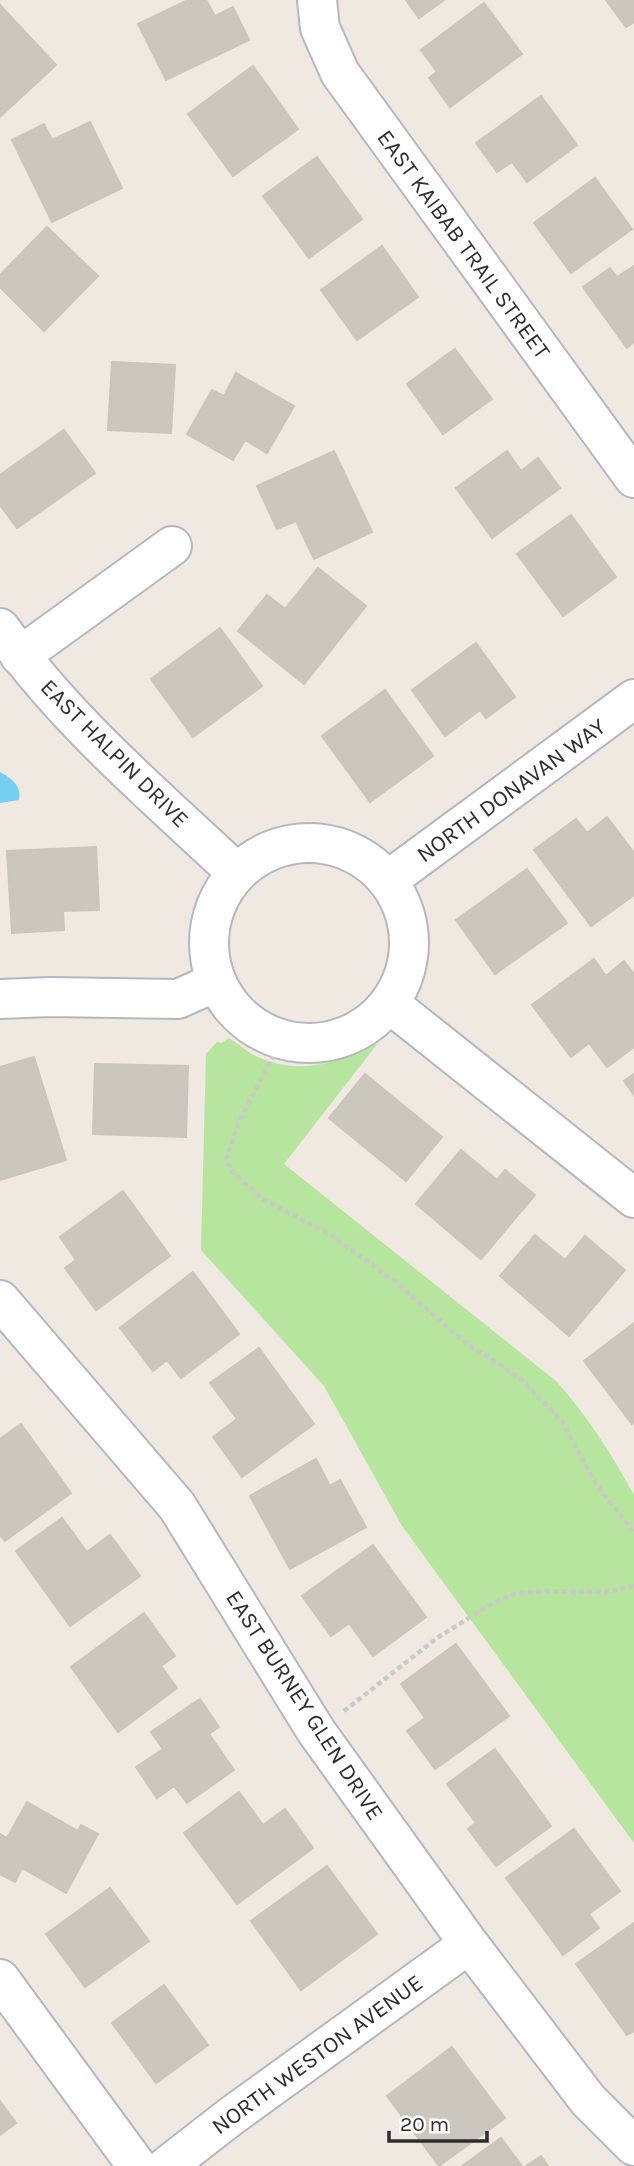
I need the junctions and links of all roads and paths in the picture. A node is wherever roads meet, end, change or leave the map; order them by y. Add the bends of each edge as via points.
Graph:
1 (317, 0) edge
2 (634, 478) edge
3 (172, 546) dead end
4 (10, 642) edge
5 (634, 699) edge
6 (236, 872) junction
7 (388, 880) junction
8 (216, 982) junction
9 (0, 999) edge
10 (390, 1004) junction
11 (282, 1040) junction
12 (634, 1198) edge
13 (0, 1300) edge
14 (634, 1533) edge
15 (634, 1586) edge
16 (316, 1731) junction
17 (469, 1944) junction
18 (0, 1979) edge
19 (634, 2146) edge
20 (137, 2166) edge
21 (167, 2166) edge

1 - 2 street, EAST KAIBAB TRAIL STREET via 320,27 341,74
3 - 4 street
4 - 6 street, EAST HALPIN DRIVE via 92,737
5 - 7 street, NORTH DONAVAN WAY
6 - 7 street via 264,852 297,842 331,844 363,857
6 - 8 street via 219,896 210,924 209,953
7 - 10 street via 404,909 411,942 405,974
8 - 9 street via 178,999
8 - 11 street via 232,1007 254,1028
10 - 11 street via 369,1025 342,1039 312,1044
10 - 12 street
11 - 14 path via 231,1141 226,1160 231,1170 262,1199 328,1234 396,1282 464,1342 520,1378 562,1421 594,1481
13 - 16 street, EAST BURNEY GLEN DRIVE via 177,1506
15 - 16 path via 608,1592 514,1594 493,1603 437,1638
16 - 17 street, EAST BURNEY GLEN DRIVE
17 - 19 street, EAST BURNEY GLEN DRIVE via 588,2100
17 - 21 street, NORTH WESTON AVENUE
18 - 20 street

